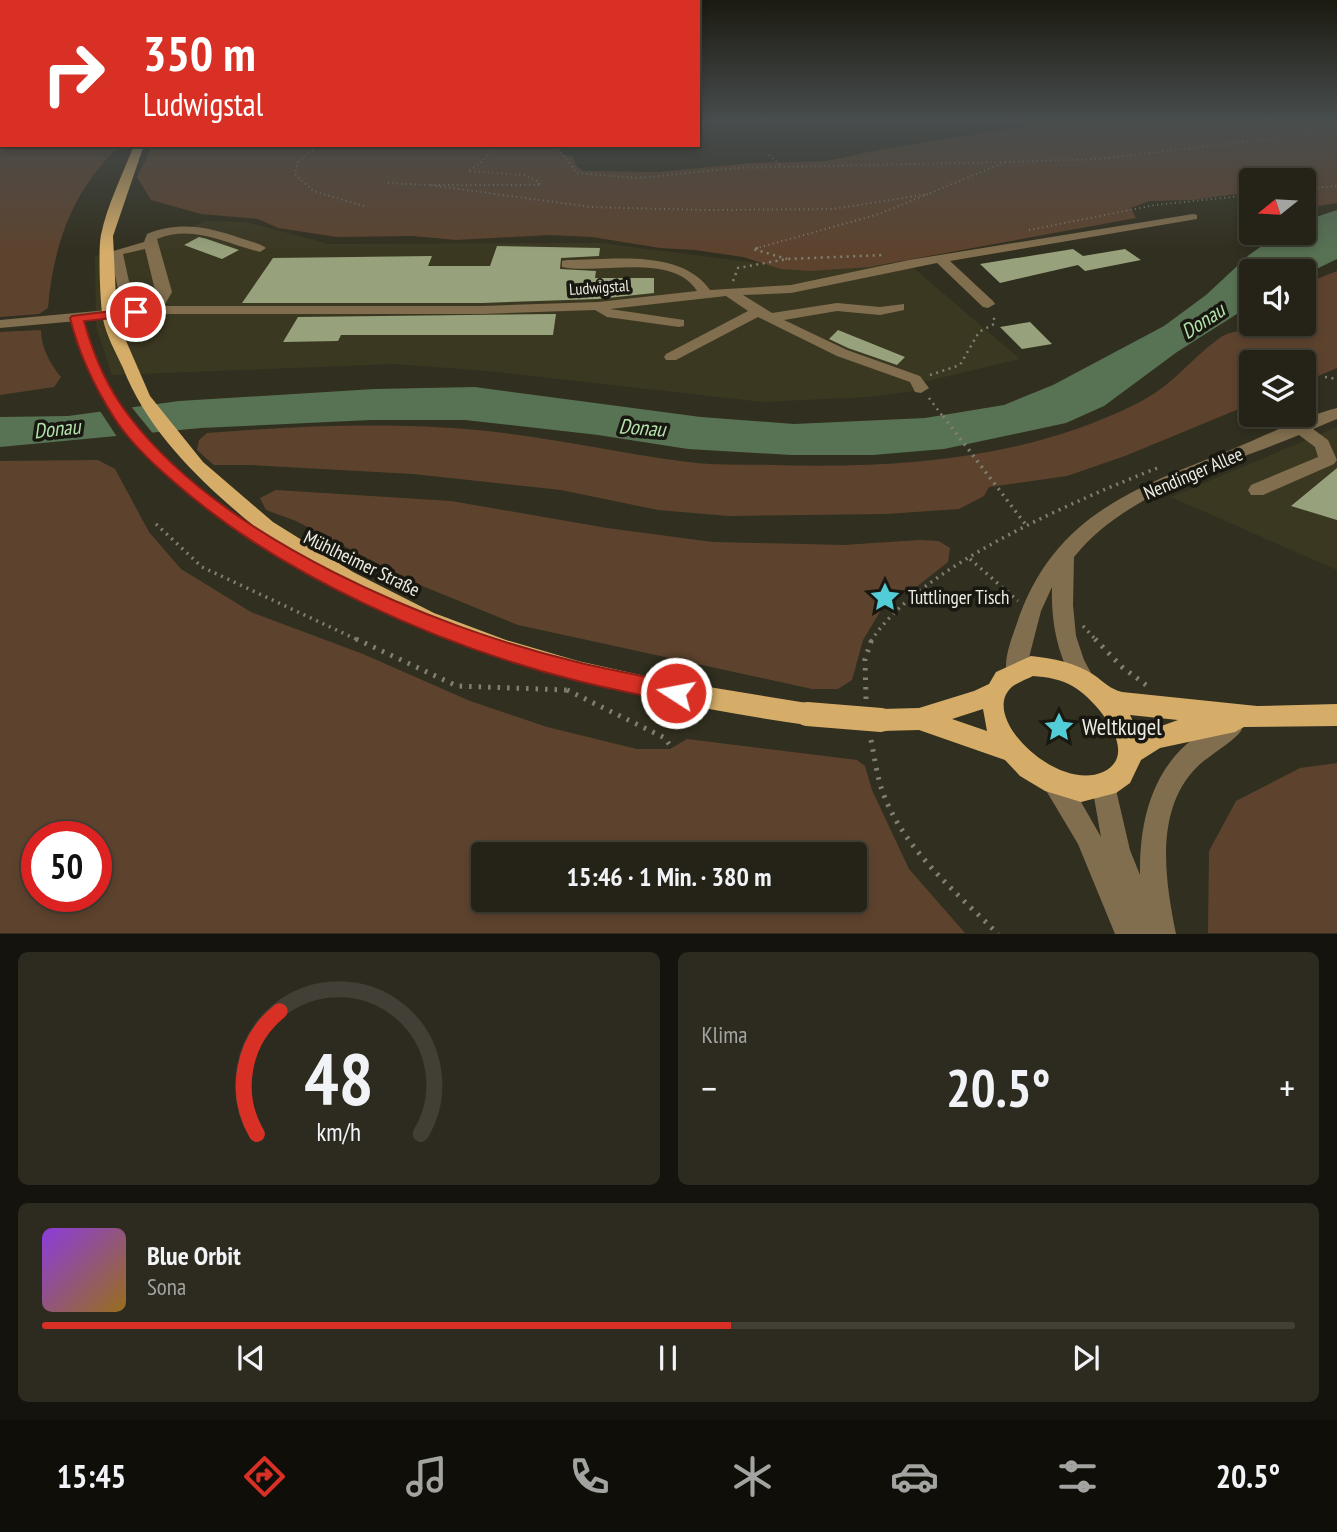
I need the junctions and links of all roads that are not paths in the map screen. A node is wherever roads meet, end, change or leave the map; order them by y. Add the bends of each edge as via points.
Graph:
1 (123, 164) edge
2 (116, 172) dead end
3 (1193, 217) dead end
4 (150, 244) junction
5 (260, 248) dead end
6 (940, 259) junction
7 (567, 264) dead end
8 (165, 292) junction
9 (729, 292) junction
10 (706, 295) junction
11 (75, 300) dead end
12 (988, 304) road end
13 (598, 306) junction
14 (900, 307) dead end
15 (155, 310) junction
16 (764, 314) junction
17 (679, 323) dead end
18 (0, 324) edge
19 (78, 325) junction
20 (671, 357) dead end
21 (918, 384) road end
22 (1337, 413) edge
23 (1301, 428) junction
24 (176, 474) dead end
25 (1257, 490) dead end
26 (1064, 557) junction
27 (1016, 670) junction
28 (1084, 680) junction
29 (995, 692) junction
30 (1106, 698) junction
31 (1337, 715) edge
32 (1257, 717) junction
33 (919, 719) junction
34 (1010, 750) junction
35 (1130, 753) junction
36 (1055, 783) junction
37 (1104, 786) junction
38 (1130, 933) edge
39 (1147, 933) edge
40 (1162, 933) edge

1 - 2 main road
3 - 6 street, Ludwigstal
4 - 5 street via 157,234 184,227
4 - 8 street
4 - 8 street via 116,252 126,300
6 - 9 street, Ludwigstal via 791,289
6 - 12 street
7 - 10 street via 674,270 691,275
8 - 15 street
9 - 10 street, Ludwigstal
9 - 16 street
10 - 13 street, Ludwigstal
11 - 19 main road
13 - 15 street, Ludwigstal
13 - 17 street via 607,313
14 - 16 street
15 - 19 street, Ludwigstal
16 - 20 street
16 - 21 street via 848,358
18 - 19 street, Ludwigstal
22 - 23 street, Nendinger Allee
23 - 25 street via 1322,444 1328,460
23 - 26 street, Nendinger Allee via 1143,492 1085,530
24 - 33 main road, Mühlheimer Straße, bridge via 213,507 335,581 572,681 807,714 876,729
26 - 27 street, Nendinger Allee via 1046,576 1030,609
26 - 28 street via 1061,619 1072,663
27 - 28 main road via 1048,667
27 - 29 main road via 1003,678
28 - 30 main road
29 - 33 main road, Mühlheimer Straße
29 - 34 main road via 992,710
30 - 32 main road via 1141,706
30 - 35 main road via 1120,715
31 - 32 main road
32 - 35 main road via 1179,731 1143,742
32 - 40 street via 1209,738 1191,753 1159,804 1152,846
33 - 34 main road, Mühlheimer Straße
34 - 36 main road
35 - 37 main road via 1122,773
36 - 37 main road
36 - 38 street via 1087,835
37 - 39 street via 1117,850

